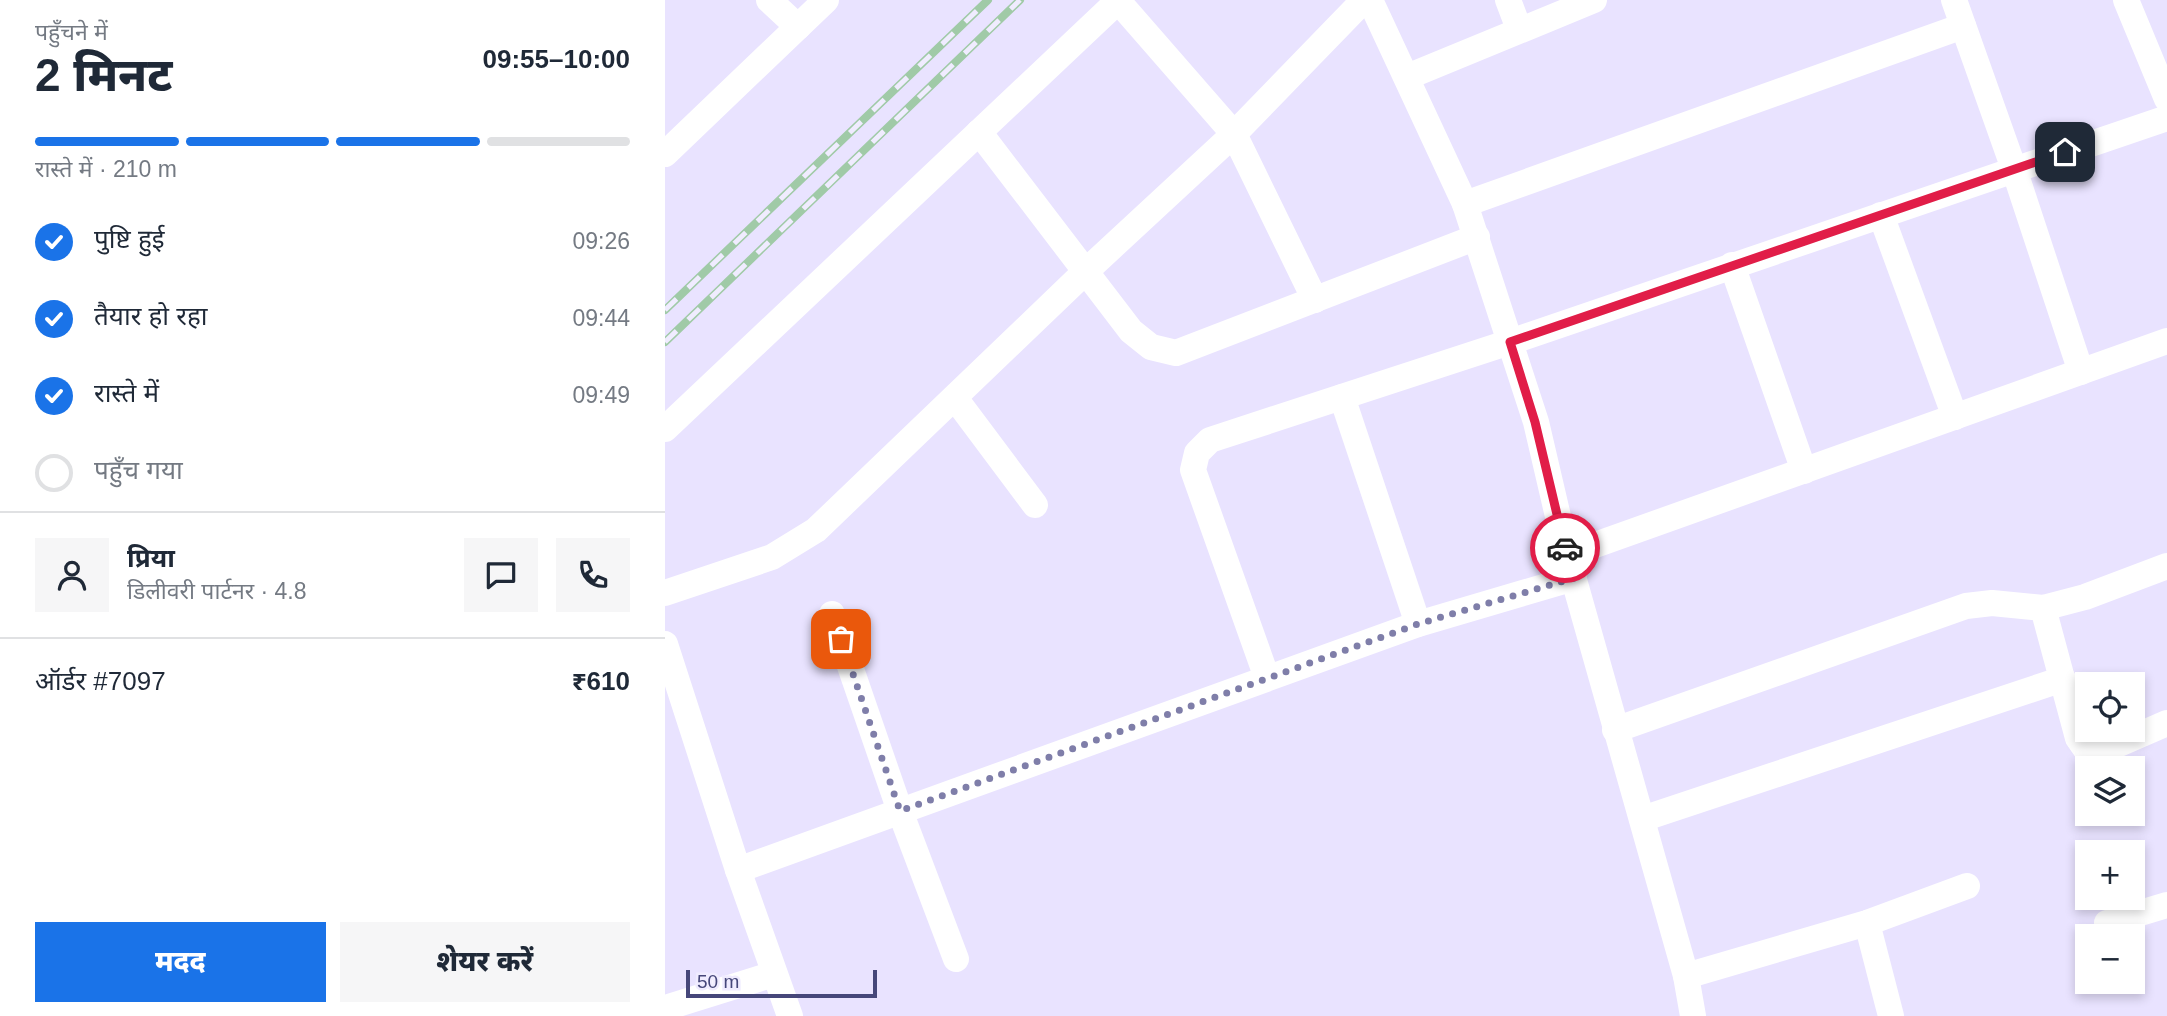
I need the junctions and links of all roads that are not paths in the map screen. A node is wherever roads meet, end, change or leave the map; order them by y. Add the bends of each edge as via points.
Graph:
1 (769, 0) edge
2 (826, 0) edge
3 (1364, 0) edge
4 (1370, 0) edge
5 (1508, 0) edge
6 (1594, 0) edge
7 (1954, 0) edge
8 (2126, 0) edge
9 (1118, 1) edge
10 (1963, 26) junction
11 (798, 27) junction
12 (1519, 29) junction
13 (1407, 77) junction
14 (2167, 99) edge
15 (2167, 118) edge
16 (979, 132) junction
17 (1234, 134) junction
18 (665, 153) edge
19 (2014, 169) junction
20 (1465, 204) junction
21 (1881, 215) junction
22 (1477, 237) junction
23 (1732, 265) junction
24 (1085, 272) junction
25 (1315, 300) junction
26 (2167, 341) edge
27 (1510, 342) junction
28 (2081, 372) junction
29 (1342, 397) junction
30 (955, 398) junction
31 (1955, 417) junction
32 (665, 429) edge
33 (1804, 471) junction
34 (1034, 505) dead end
35 (2167, 566) edge
36 (1570, 567) junction
37 (665, 593) edge
38 (2043, 608) junction
39 (832, 614) dead end
40 (1418, 624) junction
41 (665, 644) edge
42 (1267, 678) junction
43 (2063, 679) junction
44 (2167, 723) edge
45 (1615, 730) junction
46 (900, 811) junction
47 (1642, 819) junction
48 (738, 870) junction
49 (1967, 886) dead end
50 (2167, 905) edge
51 (1867, 923) junction
52 (2107, 923) dead end
53 (956, 959) dead end
54 (774, 974) junction
55 (1686, 976) junction
56 (665, 1008) edge
57 (790, 1016) edge
58 (1693, 1016) edge
59 (1891, 1016) edge

1 - 11 street
2 - 11 street
3 - 17 street
4 - 13 street
5 - 12 street
6 - 12 street
7 - 10 street
8 - 14 street
9 - 16 street
9 - 17 street
10 - 19 street
10 - 20 street
11 - 18 street
12 - 13 street
13 - 20 street
15 - 19 street
16 - 24 street
16 - 32 street
17 - 24 street
17 - 25 street
19 - 21 street
19 - 28 street
20 - 22 street
21 - 23 street
21 - 31 street
22 - 25 street
22 - 27 street
23 - 27 street
23 - 33 street
24 - 25 street via 1131,331 1151,347 1176,353
24 - 30 street
26 - 28 street
27 - 29 street
27 - 36 street via 1535,422
28 - 31 street
29 - 40 street
29 - 42 street via 1210,440 1197,453 1193,470
30 - 34 street
30 - 37 street via 834,515 796,544 772,557
31 - 33 street
33 - 36 street
35 - 38 street
36 - 40 street
36 - 45 street
38 - 43 street
38 - 45 street via 1992,603 1966,606
39 - 46 street
40 - 42 street
41 - 48 street
42 - 46 street
43 - 44 street via 2078,738 2096,754
43 - 47 street
45 - 47 street
46 - 48 street
46 - 53 street
47 - 55 street
48 - 54 street
49 - 51 street
50 - 52 street
51 - 55 street
51 - 59 street
54 - 56 street
54 - 57 street
55 - 58 street

